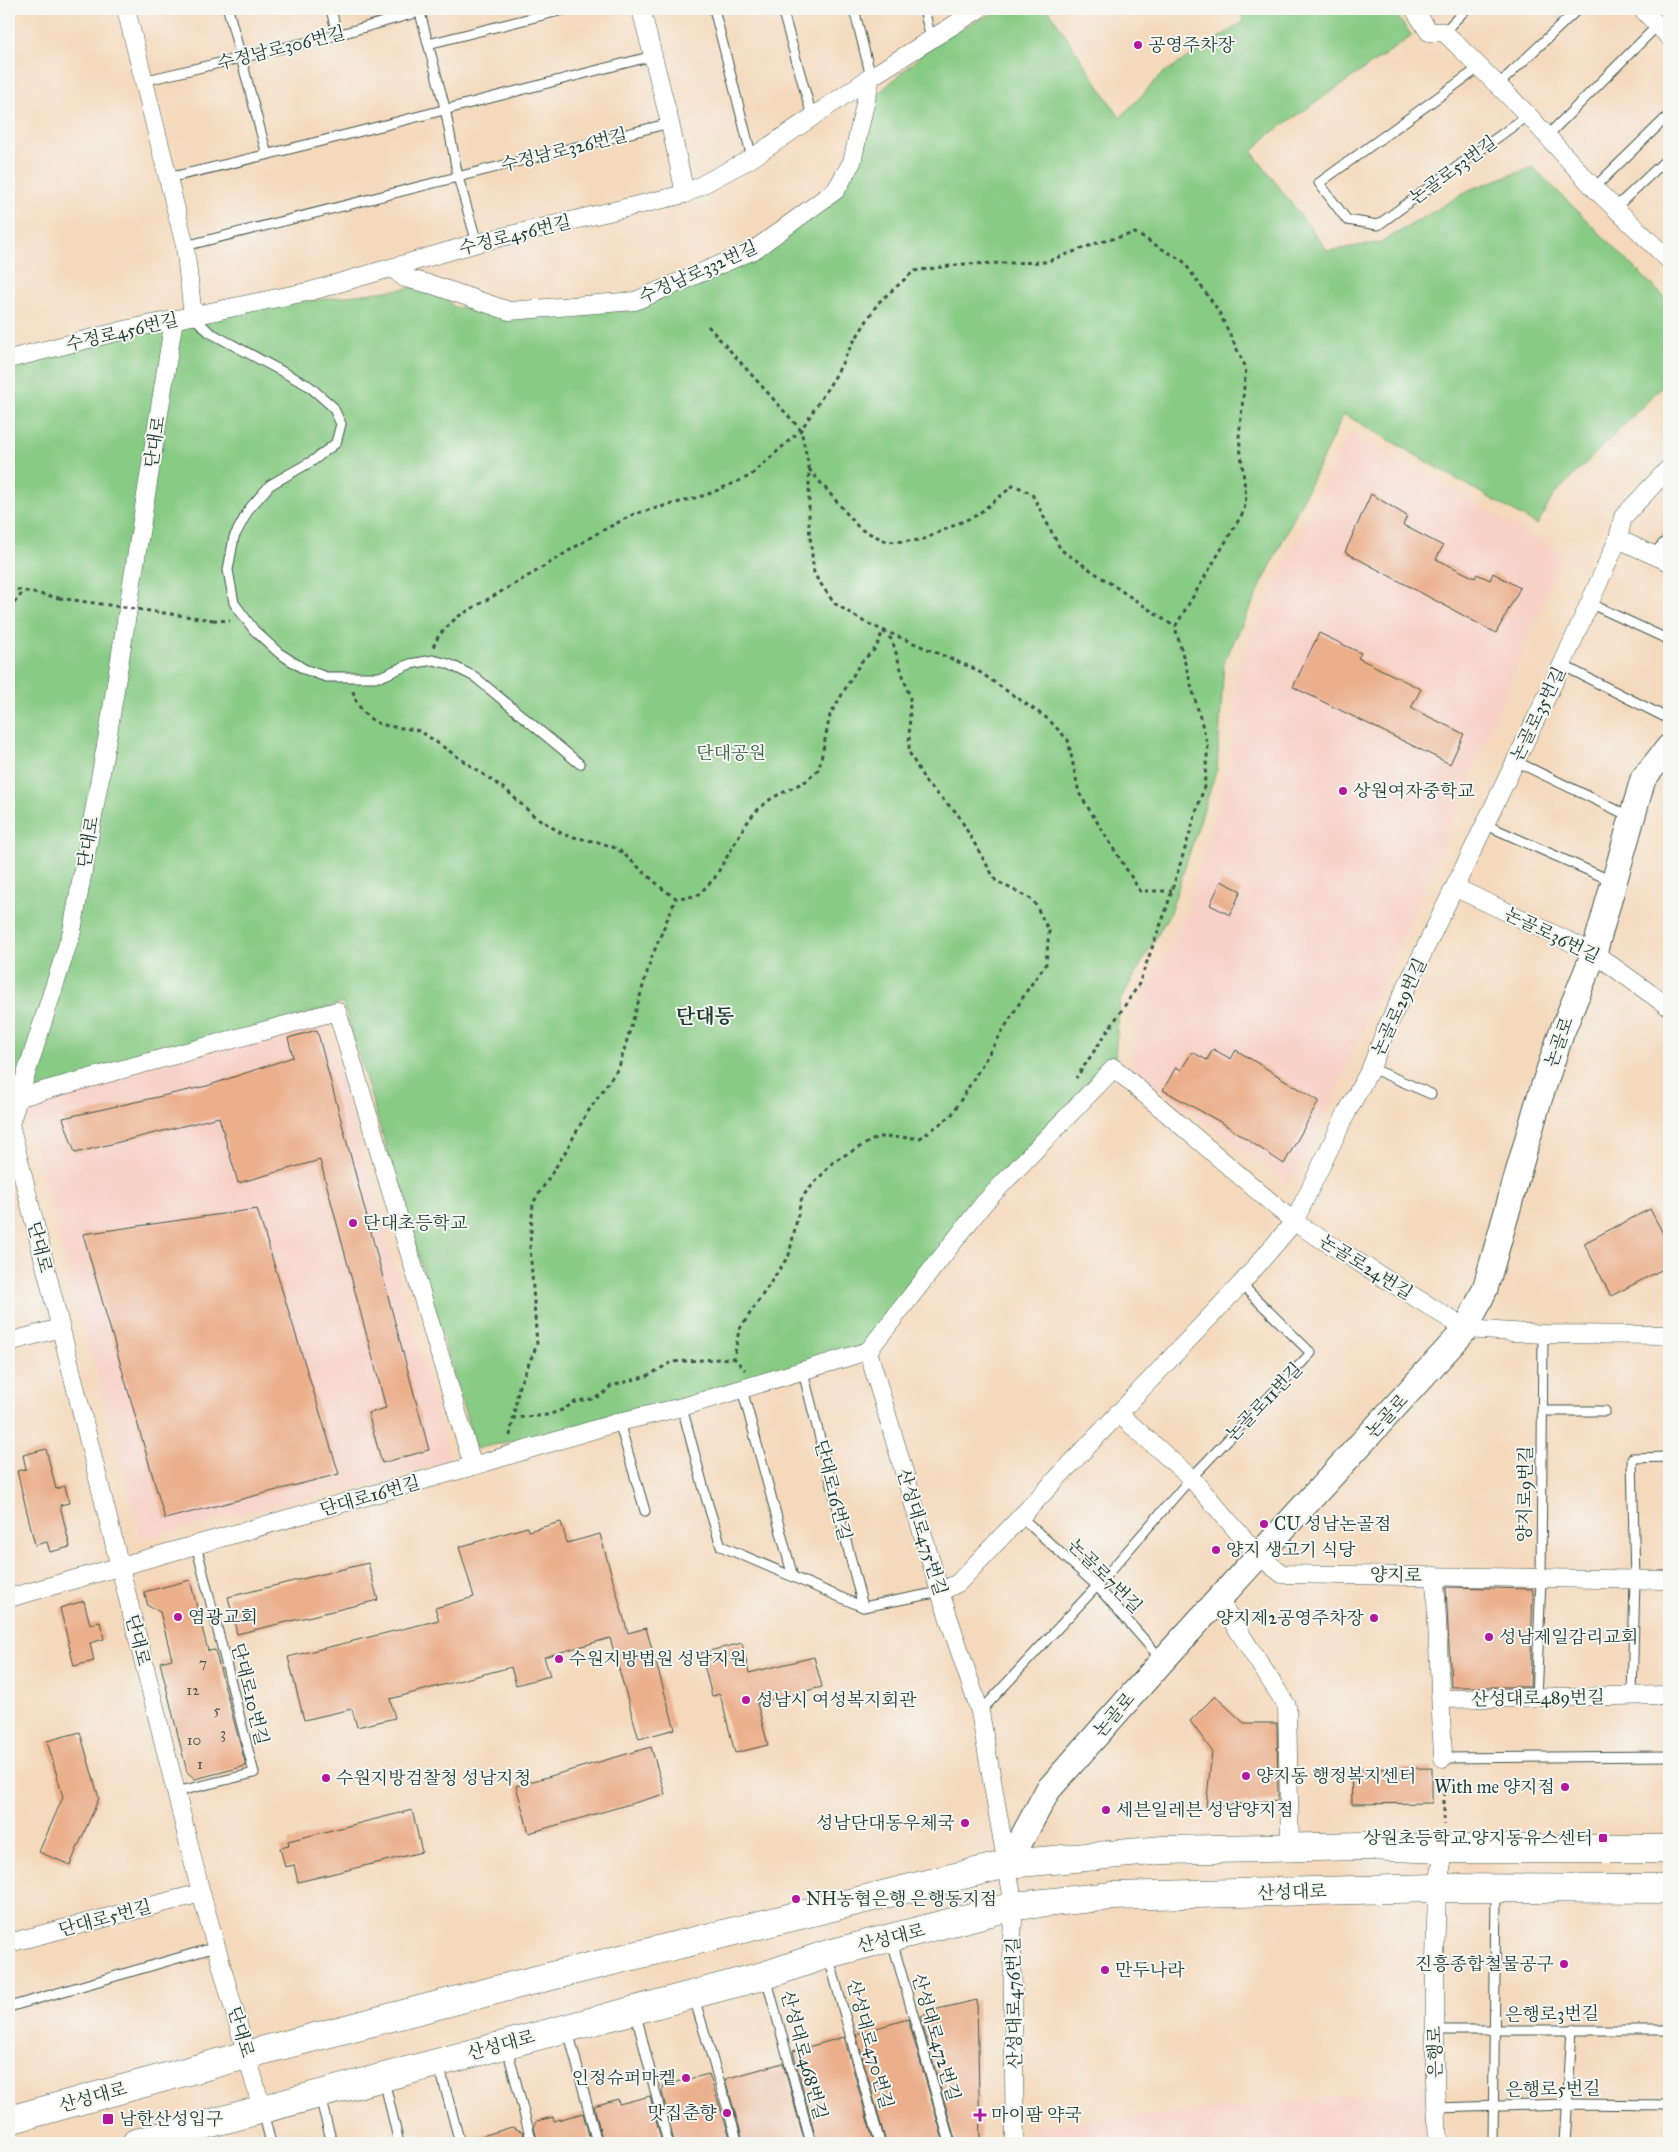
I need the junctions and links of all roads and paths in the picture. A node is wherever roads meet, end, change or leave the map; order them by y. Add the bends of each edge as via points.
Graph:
1 (126, 9) edge
2 (228, 9) edge
3 (331, 9) edge
4 (567, 9) edge
5 (641, 9) edge
6 (714, 9) edge
7 (782, 9) edge
8 (854, 9) edge
9 (924, 9) edge
10 (979, 9) edge
11 (1414, 9) edge
12 (1466, 9) edge
13 (1578, 9) edge
14 (1642, 9) edge
15 (419, 11) edge
16 (1663, 31) edge
17 (1444, 32) junction
18 (337, 34) junction
19 (931, 38) junction
20 (428, 44) junction
21 (653, 56) junction
22 (241, 58) junction
23 (1480, 67) junction
24 (871, 77) junction
25 (142, 81) junction
26 (1497, 86) junction
27 (445, 108) junction
28 (1669, 115) edge
29 (812, 116) junction
30 (1528, 116) junction
31 (670, 123) junction
32 (1546, 137) junction
33 (267, 155) junction
34 (1669, 157) edge
35 (752, 158) junction
36 (458, 177) junction
37 (168, 178) junction
38 (1594, 188) junction
39 (685, 194) junction
40 (1615, 208) junction
41 (477, 243) junction
42 (185, 246) junction
43 (1668, 258) edge
44 (392, 268) junction
45 (193, 316) junction
46 (174, 319) junction
47 (708, 326) dead end
48 (9, 359) edge
49 (801, 430) junction
50 (809, 468) junction
51 (1669, 468) edge
52 (1618, 538) junction
53 (1669, 538) edge
54 (1661, 558) edge
55 (9, 588) edge
56 (24, 591) junction
57 (1590, 603) junction
58 (9, 609) edge
59 (213, 620) dead end
60 (1175, 627) junction
61 (883, 630) junction
62 (1669, 640) edge
63 (432, 660) junction
64 (1562, 665) junction
65 (351, 677) junction
66 (1669, 719) edge
67 (1669, 747) edge
68 (1515, 761) junction
69 (580, 764) dead end
70 (1633, 818) junction
71 (1484, 824) junction
72 (1614, 882) junction
73 (1456, 888) junction
74 (1172, 892) junction
75 (676, 898) junction
76 (1594, 953) junction
77 (1669, 1007) edge
78 (1371, 1068) junction
79 (1073, 1082) dead end
80 (1431, 1094) dead end
81 (13, 1099) edge
82 (1294, 1222) junction
83 (1241, 1284) junction
84 (60, 1328) junction
85 (1466, 1329) junction
86 (1543, 1334) junction
87 (1669, 1335) edge
88 (9, 1342) edge
89 (868, 1351) junction
90 (734, 1358) junction
91 (803, 1372) junction
92 (749, 1387) junction
93 (682, 1407) junction
94 (1542, 1410) junction
95 (1605, 1411) dead end
96 (1118, 1413) junction
97 (512, 1418) junction
98 (619, 1422) junction
99 (510, 1439) dead end
100 (1669, 1457) edge
101 (473, 1466) junction
102 (1191, 1478) junction
103 (645, 1511) dead end
104 (1021, 1517) junction
105 (196, 1545) junction
106 (1258, 1555) junction
107 (120, 1567) junction
108 (1435, 1576) junction
109 (793, 1577) junction
110 (1541, 1579) junction
111 (1635, 1580) junction
112 (1669, 1580) edge
113 (1097, 1586) junction
114 (940, 1592) junction
115 (9, 1598) edge
116 (1218, 1599) junction
117 (863, 1607) junction
118 (1162, 1660) junction
119 (1632, 1695) junction
120 (1669, 1695) edge
121 (1441, 1699) junction
122 (1536, 1699) junction
123 (980, 1712) junction
124 (1669, 1756) edge
125 (1443, 1758) junction
126 (176, 1792) junction
127 (1290, 1848) junction
128 (1445, 1849) junction
129 (1669, 1849) edge
130 (1008, 1864) junction
131 (1496, 1887) junction
132 (1438, 1888) junction
133 (1669, 1889) edge
134 (201, 1893) junction
135 (1014, 1906) junction
136 (891, 1939) junction
137 (9, 1943) edge
138 (216, 1947) junction
139 (828, 1954) junction
140 (766, 1975) junction
141 (693, 1994) junction
142 (9, 2007) edge
143 (634, 2008) junction
144 (567, 2027) junction
145 (1572, 2029) junction
146 (1435, 2030) junction
147 (1669, 2030) edge
148 (1495, 2031) junction
149 (505, 2043) junction
150 (248, 2055) junction
151 (438, 2062) junction
152 (382, 2076) junction
153 (320, 2094) junction
154 (1566, 2104) junction
155 (1669, 2105) edge
156 (1494, 2106) junction
157 (1437, 2108) junction
158 (262, 2109) junction
159 (9, 2120) edge
160 (136, 2143) edge
161 (271, 2143) edge
162 (332, 2143) edge
163 (400, 2143) edge
164 (460, 2143) edge
165 (532, 2143) edge
166 (597, 2143) edge
167 (668, 2143) edge
168 (738, 2143) edge
169 (811, 2143) edge
170 (880, 2143) edge
171 (950, 2143) edge
172 (1015, 2143) edge
173 (1438, 2143) edge
174 (1493, 2143) edge
175 (1565, 2143) edge

1 - 25 street
2 - 22 lane
3 - 18 lane
4 - 20 lane
5 - 21 street
6 - 35 lane
7 - 29 lane
8 - 24 lane, 수정남로332번길
9 - 19 lane
10 - 19 street, 수정로456번길
11 - 17 street via 1429,32
12 - 17 lane
13 - 26 lane
14 - 16 street
15 - 18 lane, 수정남로306번길
15 - 20 lane
16 - 32 lane
17 - 23 street
18 - 22 lane, 수정남로306번길
19 - 24 street, 수정로456번길
20 - 27 lane
21 - 27 lane
21 - 31 street
22 - 25 lane, 수정남로306번길
22 - 33 lane
23 - 26 street
23 - 30 lane, 논골로53번길 via 1319,183 1347,220 1378,225
24 - 29 street, 수정로456번길
24 - 44 street, 수정남로332번길 via 852,162 836,190 754,250 635,301 509,312 405,278
25 - 37 street
26 - 30 street
27 - 33 lane
27 - 36 lane
28 - 38 lane
29 - 35 street, 수정로456번길
30 - 32 street
31 - 36 lane, 수정남로326번길
31 - 39 street
32 - 38 street
33 - 37 lane
34 - 40 lane
35 - 39 street, 수정로456번길
36 - 41 lane
36 - 42 lane
37 - 42 street
38 - 40 street
39 - 41 street, 수정로456번길
40 - 43 street
41 - 44 street, 수정로456번길
42 - 45 street
44 - 45 street, 수정로456번길 via 311,291
45 - 46 street, 수정로456번길
45 - 65 lane via 209,332 310,386 333,407 341,424 336,443 314,460 270,485 249,509 234,537 228,570 234,603 254,630 279,653 304,669 326,677
46 - 48 street, 수정로456번길
46 - 81 street, 단대로 via 111,715 72,931
47 - 49 path
49 - 50 path
49 - 60 path via 878,303 914,271 964,264 1046,262 1134,233 1183,261 1218,310 1246,368 1239,436 1246,497 1244,511
49 - 63 path via 750,476 706,495 634,514 457,617 439,635 432,649
50 - 60 path via 860,529 888,542 922,540 977,515 1014,485 1032,494 1061,550
50 - 61 path via 808,526 814,574 834,603
51 - 52 street, 논골로35번길 via 1622,517
52 - 54 street
52 - 57 street, 논골로35번길
53 - 54 lane
55 - 56 path
56 - 58 path
56 - 59 path, bridge
57 - 62 lane
57 - 64 street, 논골로35번길
60 - 74 path via 1208,746 1204,787
61 - 74 path via 975,669 1048,719 1068,740 1079,794 1140,891
61 - 75 path via 876,648 861,662 830,715 819,769 806,781 772,798 755,812 714,880 697,896
61 - 90 path via 892,640 910,698 909,752 927,784 957,813 996,882 1033,900 1049,931 1046,964 951,1116 920,1138 878,1137 834,1161 802,1197 789,1255 739,1330
63 - 65 lane via 410,664 380,678
63 - 69 lane via 475,677
64 - 66 lane
64 - 68 street, 논골로35번길
65 - 75 path via 354,697 363,713 383,725 420,731 506,790 533,815 564,835 618,849
67 - 70 street, 논골로 via 1643,780
68 - 70 lane
68 - 71 street, 논골로35번길
70 - 72 street, 논골로
71 - 72 lane
71 - 73 street, 논골로35번길
72 - 76 street, 논골로
73 - 76 street, 논골로36번길
73 - 78 street, 논골로29번길 via 1387,1027
74 - 79 path via 1138,986
75 - 97 path via 651,959 619,1067 585,1116 533,1203 530,1246 537,1345 519,1386
76 - 77 street, 논골로36번길
76 - 85 street, 논골로 via 1561,1034 1485,1289
78 - 80 lane, 논골로29번길
78 - 82 street
81 - 84 street, 단대로 via 10,1124
81 - 101 street via 337,1011
82 - 83 street
82 - 85 street, 논골로24번길
82 - 89 street, 논골로24번길 via 1114,1068 984,1203
83 - 96 street
83 - 102 lane, 논골로11번길 via 1311,1353
84 - 88 street
84 - 107 street, 단대로
85 - 86 street, 논골로24번길
85 - 106 street, 논골로
86 - 87 street, 논골로24번길
86 - 94 lane, 양지로9번길
89 - 91 street, 단대로16번길
89 - 114 street, 산성대로475번길
90 - 92 path
90 - 97 path via 672,1362 647,1376 611,1386 593,1399 577,1401 548,1415
91 - 92 street, 단대로16번길
91 - 117 lane, 단대로16번길
92 - 93 street, 단대로16번길
92 - 109 lane
93 - 98 street, 단대로16번길
93 - 109 lane via 721,1546
94 - 95 lane
94 - 110 lane, 양지로9번길
96 - 102 street
96 - 104 street
97 - 99 path
98 - 101 street, 단대로16번길
98 - 103 lane
100 - 111 lane via 1632,1458
101 - 105 street, 단대로16번길
102 - 106 street
102 - 113 lane, 논골로11번길
104 - 113 lane, 논골로7번길
104 - 114 street via 958,1583
105 - 107 street, 단대로16번길
105 - 126 lane, 단대로10번길 via 254,1773
106 - 108 street, 양지로 via 1282,1574
106 - 116 street, 논골로
107 - 115 street, 단대로16번길
107 - 126 street, 단대로
108 - 110 street, 양지로
108 - 121 street
109 - 117 lane
110 - 111 street, 양지로
110 - 122 lane
111 - 112 street, 양지로
111 - 119 lane
113 - 118 lane, 논골로7번길
113 - 123 lane
114 - 117 lane
114 - 123 street, 산성대로475번길
116 - 118 street, 논골로
116 - 127 street via 1287,1706
118 - 130 street, 논골로 via 1048,1790
119 - 120 street, 산성대로489번길
119 - 122 street, 산성대로489번길
121 - 122 street, 산성대로489번길
121 - 125 street
123 - 130 street, 산성대로475번길
124 - 125 lane
125 - 128 path
126 - 134 street, 단대로
127 - 128 main road, 산성대로
127 - 130 main road, 산성대로 via 1163,1850
128 - 129 main road, 산성대로
128 - 132 street, 은행로
130 - 135 street, 산성대로476번길
130 - 150 main road, 산성대로 via 509,1986
131 - 132 main road, 산성대로
131 - 133 main road, 산성대로
131 - 148 lane
132 - 135 main road, 산성대로 via 1112,1896
132 - 146 street, 은행로
134 - 137 street, 단대로5번길
134 - 138 street, 단대로
135 - 136 main road, 산성대로
135 - 172 street, 산성대로476번길
136 - 139 main road, 산성대로
136 - 171 lane, 산성대로472번길
138 - 142 lane
138 - 150 street, 단대로
139 - 140 main road, 산성대로
139 - 170 lane, 산성대로470번길
140 - 141 main road, 산성대로
140 - 169 lane, 산성대로468번길
141 - 143 main road, 산성대로
141 - 168 lane
143 - 144 main road, 산성대로
143 - 167 lane
144 - 149 main road, 산성대로
144 - 166 lane
145 - 147 lane, 은행로3번길
145 - 148 lane, 은행로3번길
145 - 154 lane
146 - 148 lane, 은행로3번길
146 - 157 street, 은행로
148 - 156 lane
149 - 151 main road, 산성대로
149 - 165 lane
150 - 158 street, 단대로
150 - 159 main road, 산성대로
151 - 152 main road, 산성대로
151 - 164 lane
152 - 153 main road, 산성대로
152 - 163 lane
153 - 158 main road, 산성대로
153 - 162 lane
154 - 155 lane, 은행로5번길
154 - 156 lane, 은행로5번길
154 - 175 lane
156 - 157 lane, 은행로5번길
156 - 174 lane
157 - 173 street, 은행로
158 - 160 main road, 산성대로 via 193,2132
158 - 161 lane

